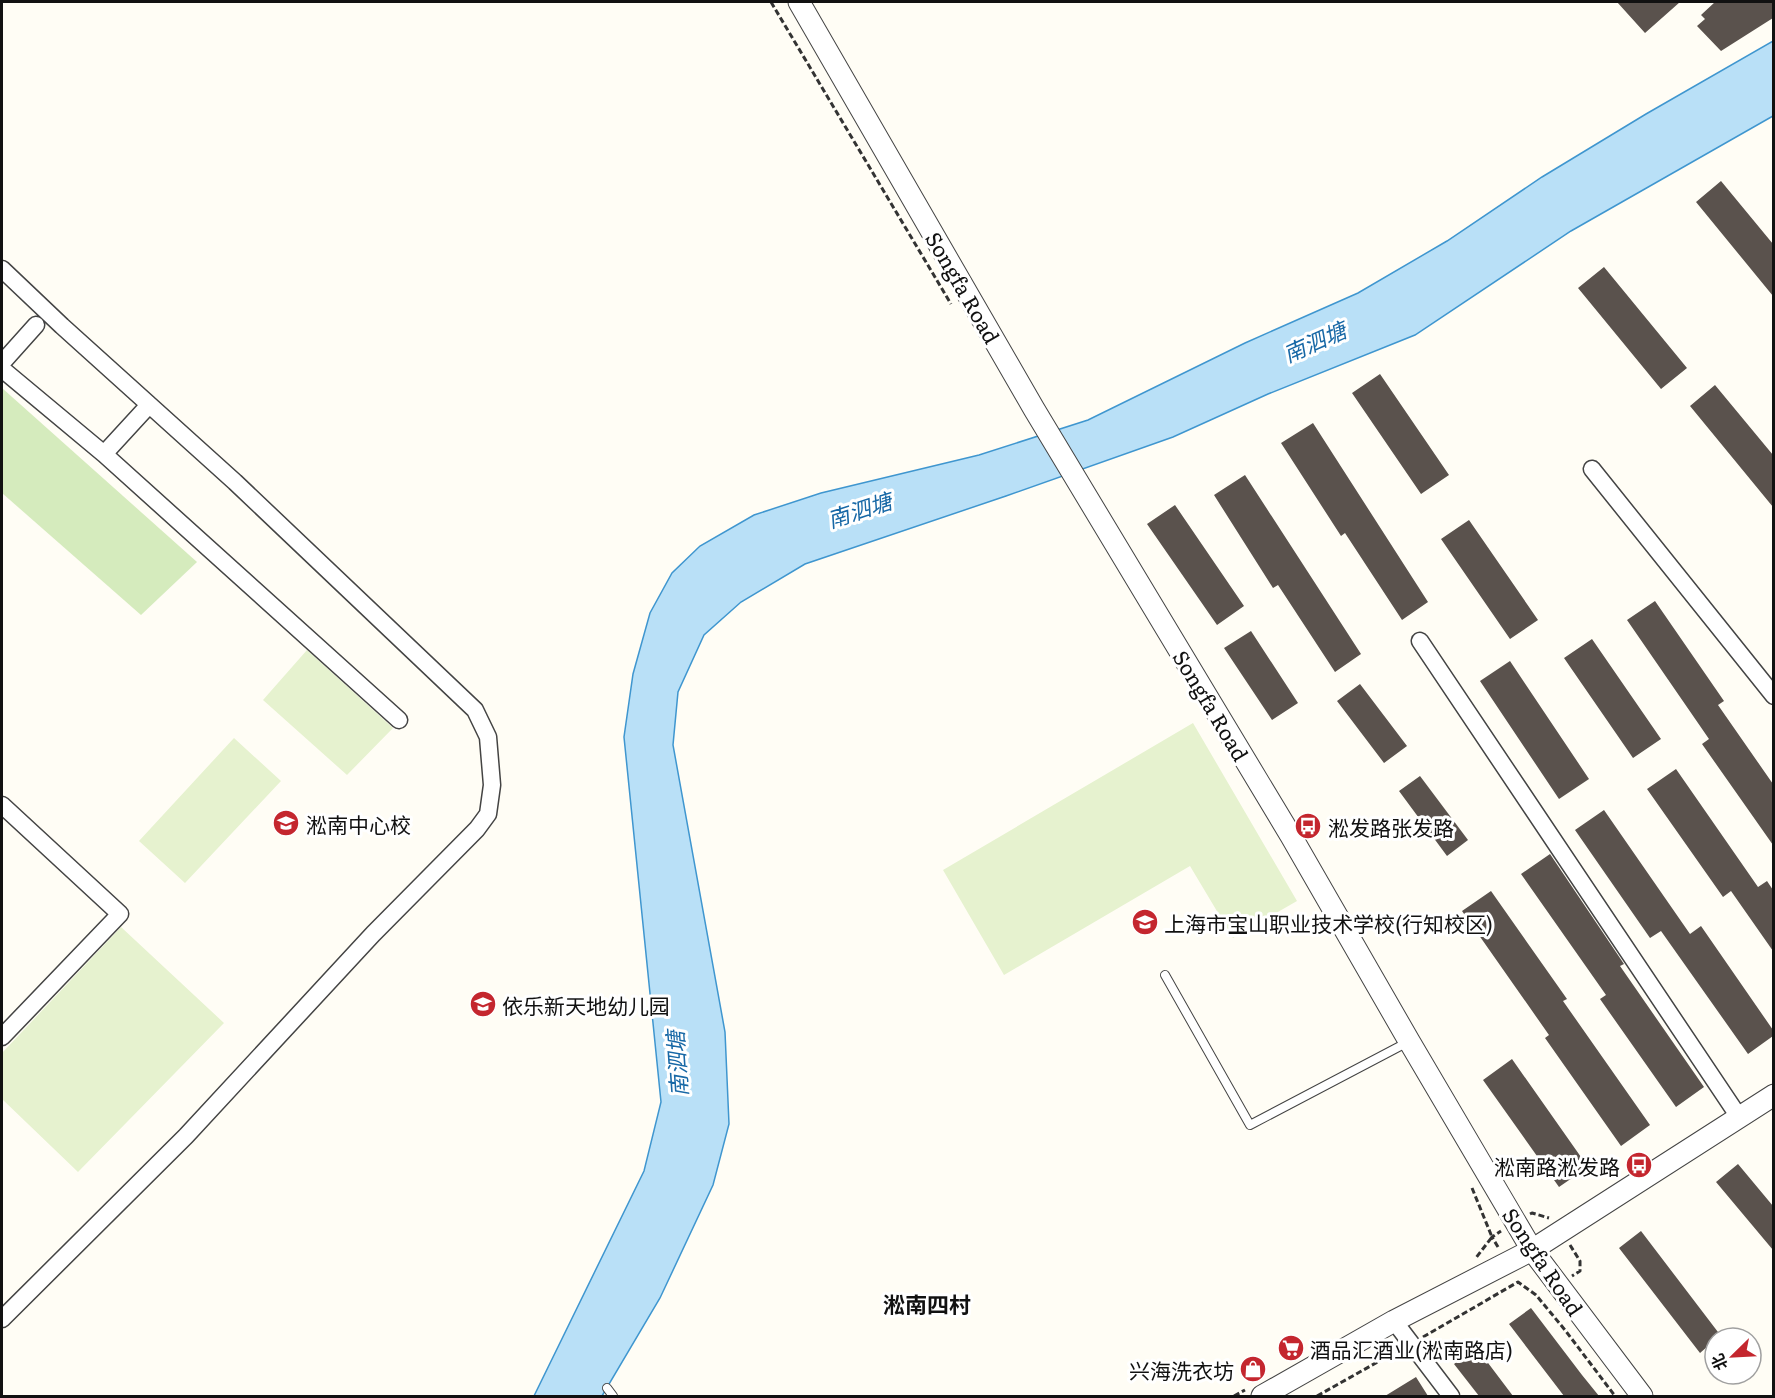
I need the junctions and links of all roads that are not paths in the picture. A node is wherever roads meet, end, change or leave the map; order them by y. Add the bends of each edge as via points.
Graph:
1 (799, 2) edge
2 (2, 269) edge
3 (36, 325) dead end
4 (2, 363) edge
5 (2, 369) edge
6 (149, 405) junction
7 (104, 454) junction
8 (1592, 469) dead end
9 (1420, 641) dead end
10 (1773, 696) edge
11 (399, 720) dead end
12 (2, 805) edge
13 (1165, 975) dead end
14 (2, 1037) edge
15 (1409, 1041) junction
16 (1773, 1095) edge
17 (1739, 1117) junction
18 (1532, 1250) junction
19 (2, 1319) edge
20 (1394, 1321) junction
21 (607, 1388) dead end
22 (1258, 1391) edge
23 (613, 1396) edge
24 (1451, 1396) edge
25 (1642, 1396) edge

1 - 15 street, Songfa Road via 1034,409 1291,836
2 - 6 street
3 - 4 street
5 - 7 street
6 - 7 street
6 - 19 street via 475,710 488,737 492,785 488,814 186,1136
7 - 11 street
8 - 10 street
9 - 17 street
12 - 14 street via 120,914
13 - 15 lane via 1250,1125
15 - 18 street, Songfa Road
16 - 17 street
17 - 18 street
18 - 20 street
18 - 25 street, Songfa Road
20 - 22 street
20 - 24 street
21 - 23 lane

